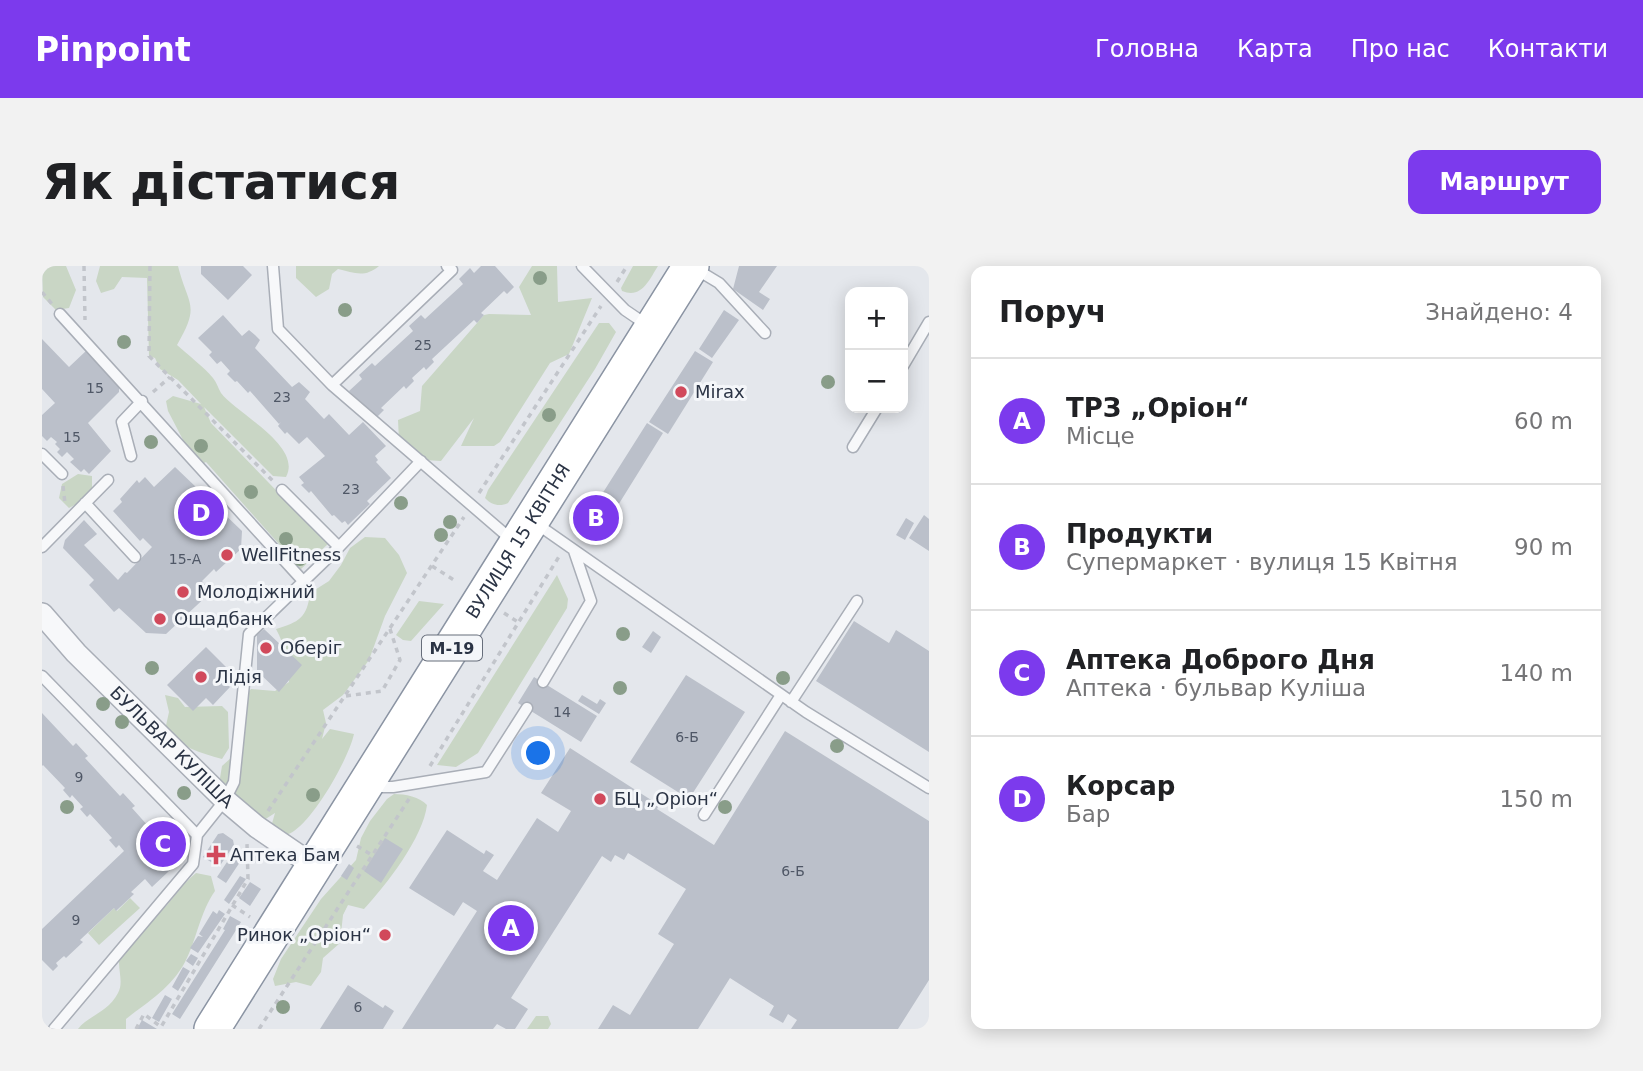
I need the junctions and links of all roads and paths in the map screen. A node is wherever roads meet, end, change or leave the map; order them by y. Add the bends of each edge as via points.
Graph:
1 (84, 266) edge
2 (150, 266) edge
3 (274, 266) edge
4 (447, 266) edge
5 (582, 266) edge
6 (627, 266) edge
7 (691, 266) edge
8 (610, 294) junction
9 (60, 314) dead end
10 (929, 322) edge
11 (652, 328) junction
12 (765, 333) dead end
13 (85, 340) junction
14 (908, 358) edge
15 (170, 377) junction
16 (332, 386) junction
17 (142, 401) junction
18 (874, 413) edge
19 (853, 447) dead end
20 (42, 454) edge
21 (131, 456) dead end
22 (421, 461) junction
23 (62, 474) joint
24 (108, 480) dead end
25 (282, 490) joint
26 (85, 503) junction
27 (472, 505) junction
28 (67, 520) junction
29 (524, 531) junction
30 (42, 547) edge
31 (339, 547) junction
32 (574, 550) junction
33 (135, 557) dead end
34 (432, 566) junction
35 (304, 582) junction
36 (457, 582) dead end
37 (857, 601) dead end
38 (504, 613) dead end
39 (42, 614) edge
40 (518, 622) dead end
41 (390, 629) junction
42 (42, 676) edge
43 (543, 682) dead end
44 (346, 696) junction
45 (786, 698) junction
46 (527, 708) dead end
47 (366, 787) junction
48 (929, 789) edge
49 (225, 800) junction
50 (704, 815) dead end
51 (257, 827) junction
52 (197, 835) junction
53 (357, 846) dead end
54 (372, 855) dead end
55 (314, 866) junction
56 (232, 905) junction
57 (250, 917) dead end
58 (54, 1029) edge
59 (136, 1029) edge
60 (212, 1029) edge

1 - 13 path
2 - 15 path via 149,356
3 - 16 lane via 278,328
4 - 16 lane via 452,270
5 - 8 lane
6 - 8 path
7 - 11 highway, ВУЛИЦЯ 15 КВІТНЯ / М-19
7 - 12 lane via 719,284
8 - 11 lane
8 - 27 path
9 - 13 lane
10 - 14 lane
11 - 29 highway, ВУЛИЦЯ 15 КВІТНЯ / М-19
13 - 17 lane
15 - 17 path
15 - 25 path
16 - 22 lane
17 - 21 lane via 121,422
17 - 35 lane
18 - 19 lane
20 - 23 lane
22 - 27 lane
22 - 31 lane
23 - 28 path
24 - 26 lane
25 - 31 lane
26 - 28 lane
26 - 33 lane
27 - 29 lane
27 - 34 path
28 - 30 lane
29 - 32 lane
29 - 47 highway, ВУЛИЦЯ 15 КВІТНЯ / М-19
31 - 35 lane
32 - 43 lane via 591,601
32 - 45 lane
34 - 36 path
34 - 41 path
35 - 49 lane via 249,635 234,782
37 - 45 lane
38 - 40 path
39 - 49 street, БУЛЬВАР КУЛІША
41 - 44 path
41 - 44 path via 400,660 382,691
42 - 52 lane
44 - 51 path
45 - 48 lane
45 - 50 lane
46 - 47 lane via 485,772
47 - 55 highway, ВУЛИЦЯ 15 КВІТНЯ / М-19
49 - 51 street, БУЛЬВАР КУЛІША
49 - 52 lane
51 - 55 street, БУЛЬВАР КУЛІША
51 - 56 path via 247,845 248,879
52 - 58 lane via 193,864
53 - 54 path
55 - 60 highway, ВУЛИЦЯ 15 КВІТНЯ / М-19
56 - 57 path
56 - 59 path via 161,1027 144,1014

